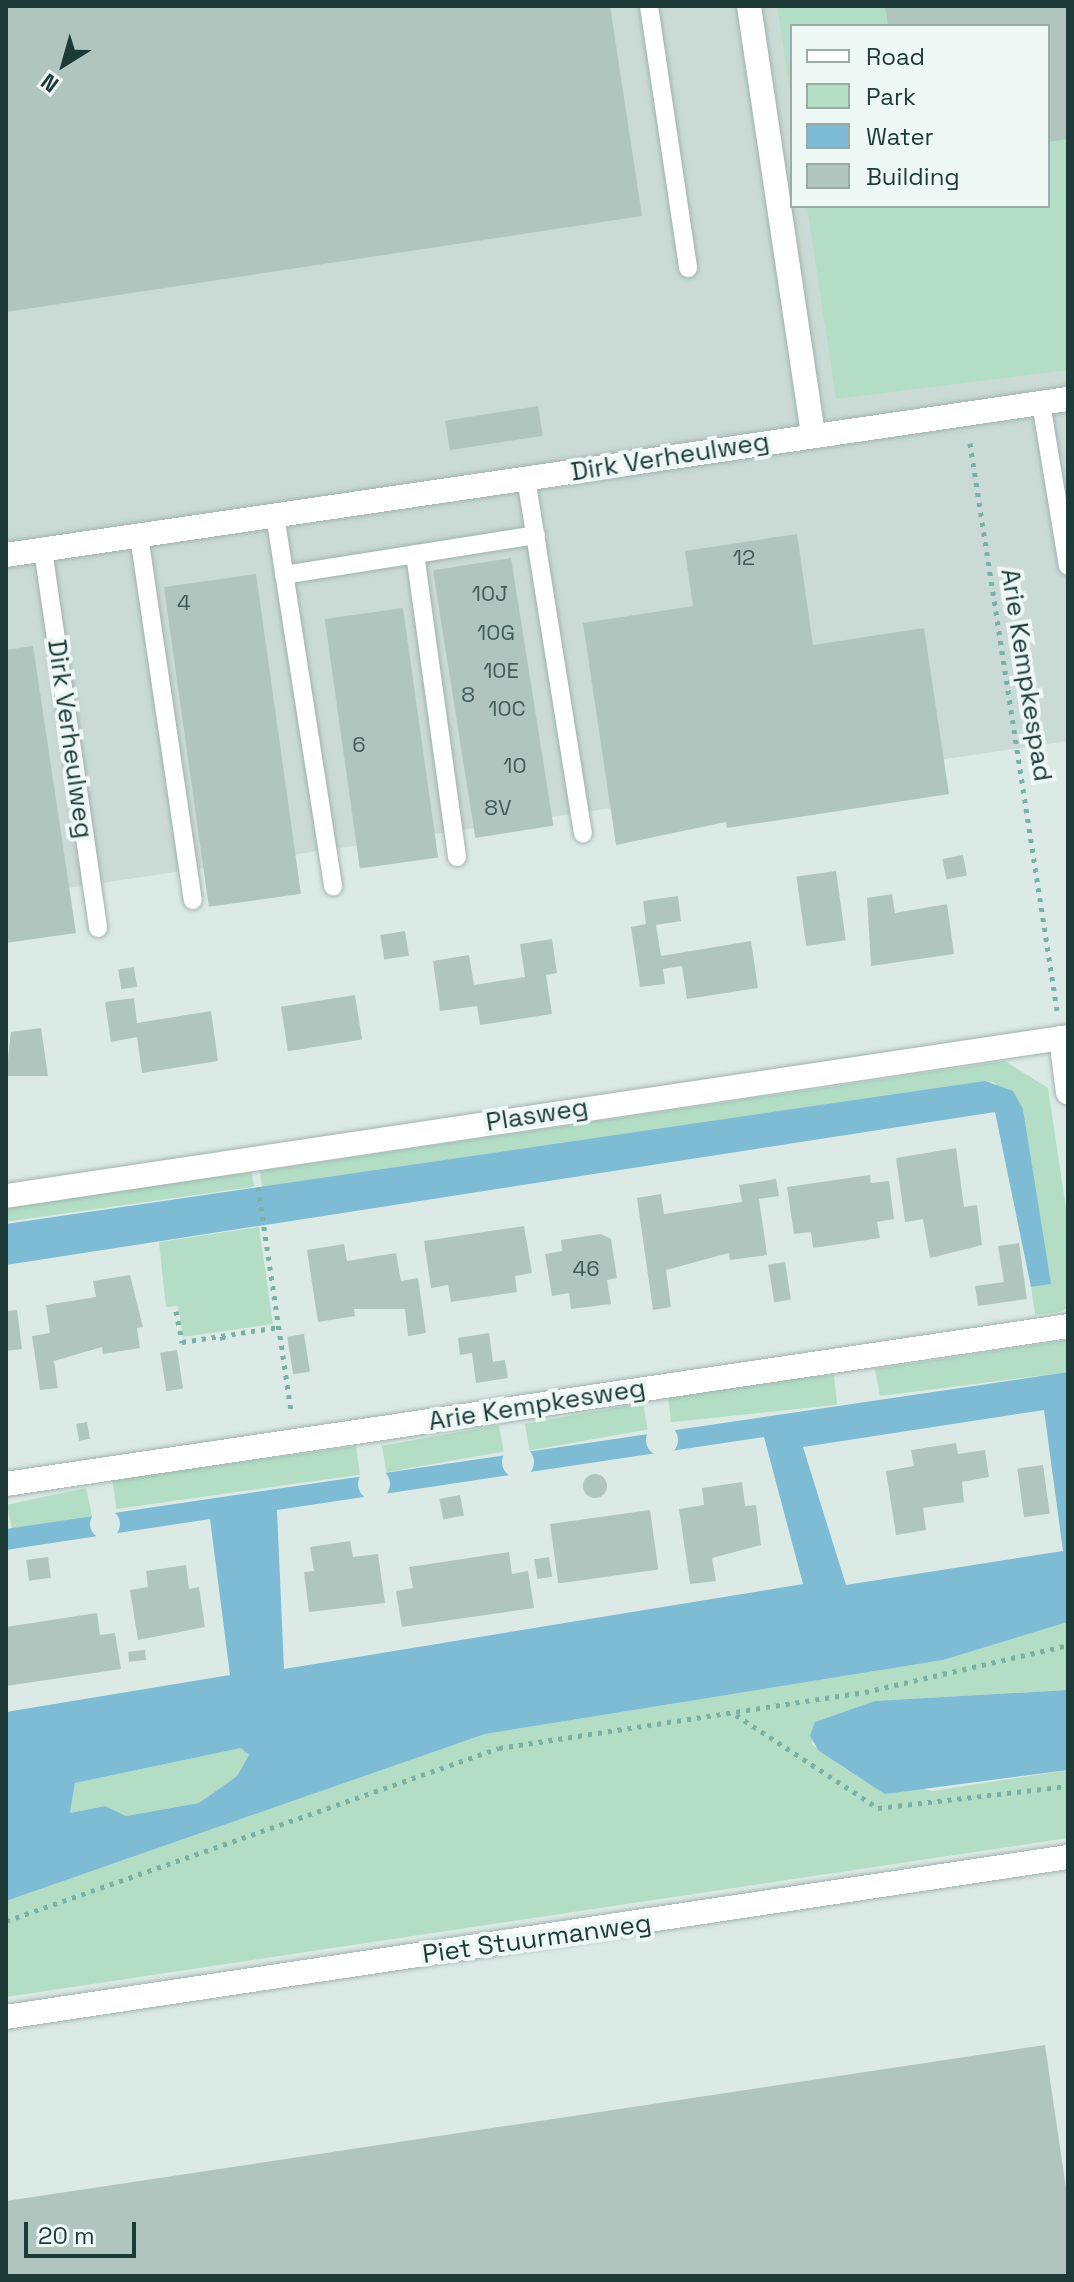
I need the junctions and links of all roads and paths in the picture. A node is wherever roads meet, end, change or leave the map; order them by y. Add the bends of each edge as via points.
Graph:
1 (649, 6) edge
2 (749, 6) edge
3 (688, 268) dead end
4 (1068, 399) edge
5 (1041, 403) junction
6 (966, 414) junction
7 (813, 435) junction
8 (526, 478) junction
9 (275, 515) junction
10 (536, 535) junction
11 (139, 536) junction
12 (43, 550) junction
13 (415, 554) junction
14 (6, 555) edge
15 (1068, 566) edge
16 (284, 575) junction
17 (583, 833) dead end
18 (457, 857) dead end
19 (333, 887) dead end
20 (193, 900) dead end
21 (98, 928) dead end
22 (1064, 1037) edge
23 (1068, 1093) edge
24 (256, 1176) dead end
25 (6, 1196) edge
26 (176, 1311) dead end
27 (1068, 1326) edge
28 (279, 1327) junction
29 (222, 1336) junction
30 (224, 1345) dead end
31 (295, 1441) junction
32 (6, 1484) edge
33 (1068, 1645) edge
34 (735, 1714) junction
35 (1068, 1786) edge
36 (1068, 1857) edge
37 (6, 1921) edge
38 (6, 2017) edge

1 - 3 lane
2 - 7 street
4 - 5 street, Dirk Verheulweg
5 - 6 street, Dirk Verheulweg
5 - 15 lane
6 - 7 street, Dirk Verheulweg
6 - 22 path, Arie Kempkespad
7 - 8 street, Dirk Verheulweg
8 - 9 street, Dirk Verheulweg
8 - 10 lane
9 - 11 street, Dirk Verheulweg
9 - 16 lane
10 - 13 lane
10 - 17 lane
11 - 12 street, Dirk Verheulweg
11 - 20 lane
12 - 14 street, Dirk Verheulweg
12 - 21 lane, Dirk Verheulweg
13 - 16 lane
13 - 18 lane
16 - 19 lane
22 - 23 street
22 - 25 street, Plasweg
24 - 28 path
26 - 29 path via 182,1342
27 - 31 street, Arie Kempkesweg
28 - 29 path
28 - 31 path
29 - 30 path
31 - 32 street, Arie Kempkesweg
33 - 34 path
34 - 35 path via 878,1808
34 - 37 path via 499,1748
36 - 38 street, Piet Stuurmanweg

